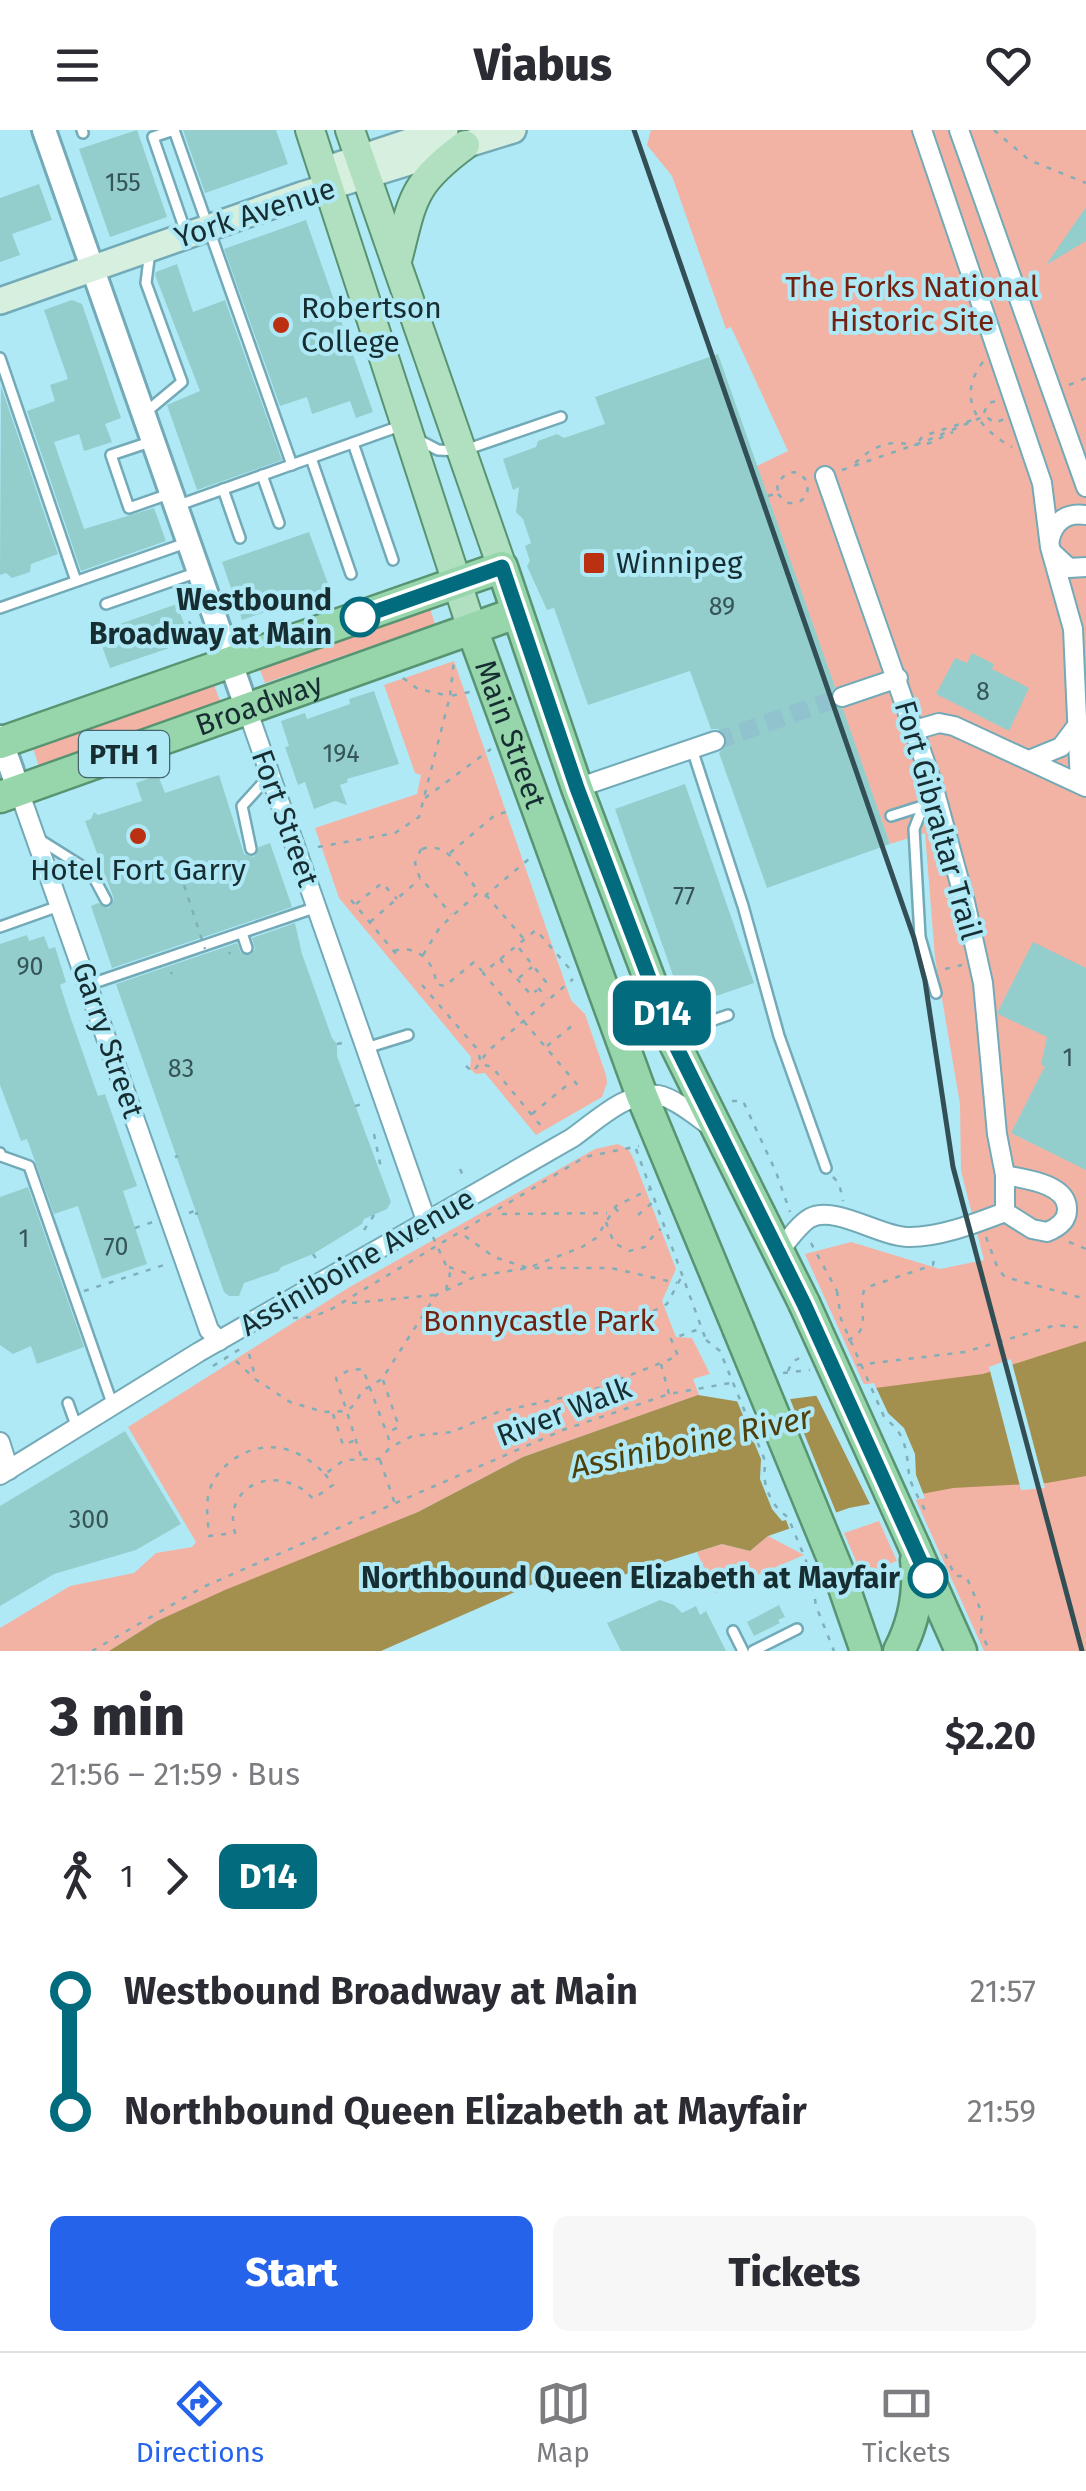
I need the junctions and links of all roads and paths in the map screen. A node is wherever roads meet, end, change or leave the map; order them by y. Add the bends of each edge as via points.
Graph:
1 (44, 130) edge
2 (174, 130) edge
3 (310, 130) edge
4 (512, 130) edge
5 (922, 130) edge
6 (958, 130) edge
7 (994, 130) edge
8 (455, 138) edge
9 (359, 154) edge
10 (327, 179) junction
11 (1086, 183) edge
12 (198, 232) junction
13 (150, 248) junction
14 (398, 261) junction
15 (92, 268) junction
16 (0, 300) edge
17 (998, 346) junction
18 (0, 358) edge
19 (1086, 378) edge
20 (1052, 391) junction
21 (1012, 406) junction
22 (144, 414) junction
23 (985, 416) junction
24 (561, 418) dead end
25 (977, 419) junction
26 (958, 428) junction
27 (407, 430) junction
28 (154, 441) junction
29 (920, 441) junction
30 (353, 443) junction
31 (909, 445) junction
32 (462, 451) junction
33 (1022, 453) dead end
34 (311, 458) junction
35 (292, 465) junction
36 (852, 466) junction
37 (262, 475) junction
38 (826, 476) joint
39 (1086, 488) edge
40 (223, 490) junction
41 (778, 493) junction
42 (768, 496) dead end
43 (174, 500) junction
44 (1086, 515) edge
45 (279, 524) dead end
46 (240, 538) dead end
47 (189, 542) junction
48 (1051, 546) junction
49 (394, 560) dead end
50 (502, 567) junction
51 (1086, 567) edge
52 (200, 572) junction
53 (352, 574) dead end
54 (76, 580) junction
55 (456, 583) junction
56 (190, 600) dead end
57 (106, 604) dead end
58 (0, 608) edge
59 (516, 613) junction
60 (472, 628) junction
61 (202, 636) dead end
62 (192, 637) junction
63 (187, 646) dead end
64 (454, 659) dead end
65 (232, 663) junction
66 (402, 676) dead end
67 (898, 678) junction
68 (470, 692) dead end
69 (450, 696) junction
70 (842, 697) tunnel mouth
71 (247, 710) junction
72 (1079, 722) junction
73 (914, 730) junction
74 (1, 740) edge
75 (714, 741) tunnel mouth
76 (491, 749) dead end
77 (692, 749) junction
78 (1029, 760) junction
79 (271, 774) junction
80 (1083, 786) edge
81 (577, 788) junction
82 (10, 794) edge
83 (424, 799) junction
84 (938, 803) junction
85 (513, 810) dead end
86 (891, 816) dead end
87 (35, 837) junction
88 (416, 844) dead end
89 (318, 847) dead end
90 (251, 849) dead end
91 (421, 849) junction
92 (449, 854) junction
93 (530, 858) dead end
94 (180, 873) dead end
95 (421, 878) junction
96 (478, 893) junction
97 (486, 895) junction
98 (396, 899) junction
99 (106, 900) dead end
100 (351, 900) dead end
101 (355, 905) junction
102 (60, 906) junction
103 (317, 907) junction
104 (452, 916) junction
105 (370, 922) junction
106 (0, 927) edge
107 (242, 932) junction
108 (524, 939) junction
109 (517, 945) junction
110 (248, 948) dead end
111 (205, 949) dead end
112 (423, 955) junction
113 (500, 959) junction
114 (978, 961) junction
115 (533, 966) junction
116 (942, 970) dead end
117 (483, 973) junction
118 (582, 976) junction
119 (517, 980) junction
120 (88, 984) junction
121 (422, 984) dead end
122 (436, 984) junction
123 (538, 988) junction
124 (428, 991) junction
125 (936, 993) dead end
126 (548, 999) junction
127 (728, 1014) dead end
128 (523, 1020) junction
129 (573, 1025) dead end
130 (408, 1035) dead end
131 (671, 1036) junction
132 (546, 1047) junction
133 (366, 1048) junction
134 (481, 1064) junction
135 (466, 1066) dead end
136 (573, 1080) junction
137 (580, 1088) dead end
138 (642, 1096) junction
139 (359, 1106) dead end
140 (365, 1110) dead end
141 (531, 1114) junction
142 (722, 1116) junction
143 (541, 1126) dead end
144 (374, 1134) dead end
145 (0, 1153) edge
146 (385, 1167) dead end
147 (826, 1168) joint
148 (460, 1169) dead end
149 (1004, 1174) junction
150 (465, 1180) dead end
151 (650, 1189) junction
152 (654, 1200) junction
153 (614, 1207) junction
154 (1005, 1212) junction
155 (502, 1214) dead end
156 (608, 1214) junction
157 (374, 1215) dead end
158 (638, 1215) dead end
159 (791, 1215) dead end
160 (841, 1217) junction
161 (623, 1218) dead end
162 (606, 1221) junction
163 (154, 1222) dead end
164 (427, 1223) junction
165 (135, 1228) dead end
166 (664, 1228) junction
167 (983, 1229) dead end
168 (364, 1230) dead end
169 (930, 1235) junction
170 (465, 1236) dead end
171 (808, 1240) dead end
172 (1067, 1241) dead end
173 (436, 1245) junction
174 (1086, 1250) edge
175 (778, 1253) junction
176 (313, 1254) dead end
177 (317, 1260) dead end
178 (168, 1263) dead end
179 (447, 1266) junction
180 (528, 1268) junction
181 (477, 1276) junction
182 (682, 1276) junction
183 (677, 1282) junction
184 (445, 1290) junction
185 (74, 1294) junction
186 (436, 1294) junction
187 (1086, 1299) edge
188 (352, 1303) dead end
189 (653, 1311) dead end
190 (290, 1318) dead end
191 (702, 1328) junction
192 (1086, 1328) edge
193 (219, 1341) junction
194 (842, 1342) dead end
195 (244, 1345) dead end
196 (812, 1353) dead end
197 (248, 1354) dead end
198 (236, 1361) dead end
199 (660, 1363) junction
200 (851, 1366) dead end
201 (204, 1368) dead end
202 (819, 1369) dead end
203 (787, 1372) junction
204 (103, 1376) junction
205 (770, 1376) dead end
206 (255, 1379) junction
207 (382, 1379) junction
208 (92, 1380) dead end
209 (737, 1382) dead end
210 (369, 1386) junction
211 (669, 1394) junction
212 (68, 1403) dead end
213 (113, 1406) junction
214 (346, 1412) junction
215 (332, 1413) junction
216 (77, 1428) junction
217 (386, 1432) junction
218 (356, 1440) junction
219 (0, 1442) edge
220 (392, 1447) junction
221 (362, 1458) junction
222 (379, 1458) junction
223 (4, 1473) edge
224 (325, 1474) junction
225 (395, 1504) junction
226 (930, 1540) junction
227 (826, 1581) junction
228 (797, 1629) dead end
229 (734, 1632) dead end
230 (92, 1651) edge
231 (743, 1651) edge
232 (754, 1651) edge
233 (834, 1651) edge
234 (866, 1651) edge
235 (899, 1651) edge
236 (961, 1651) edge
237 (990, 1651) edge

1 - 15 street, Fort Street
2 - 12 lane
2 - 12 lane via 153,137
3 - 10 main road, Main Street
4 - 8 main road, York Avenue
5 - 17 street
6 - 20 street
7 - 11 path via 1029,160
8 - 9 main road, York Avenue
8 - 14 main road via 412,203
9 - 10 main road, York Avenue
9 - 14 main road, Main Street
10 - 12 main road, York Avenue
10 - 27 main road, Main Street
12 - 13 main road, York Avenue
12 - 35 lane
13 - 15 main road, York Avenue
13 - 22 lane via 146,284 182,382
14 - 32 main road, Main Street
15 - 16 main road, York Avenue
15 - 22 street, Fort Street
17 - 21 street
17 - 25 path via 974,378
18 - 54 lane
19 - 20 path
20 - 39 street
21 - 23 path via 1000,422
21 - 23 path via 992,401
21 - 48 street via 1042,483
22 - 28 street, Fort Street
23 - 25 path
24 - 32 lane
25 - 26 path
25 - 29 path
25 - 33 path
26 - 29 path
26 - 31 path via 930,444
27 - 30 lane
27 - 32 lane via 438,450
27 - 55 main road, Main Street
28 - 43 street, Fort Street
28 - 43 lane via 111,455 129,508
29 - 31 path
30 - 34 lane
30 - 49 lane
31 - 36 path
31 - 36 path via 880,445
32 - 50 main road, Main Street
34 - 35 lane
34 - 53 lane
35 - 37 lane
36 - 38 path
37 - 40 lane
37 - 45 lane
38 - 67 street, Fort Gibraltar Trail
40 - 43 lane
40 - 46 lane
41 - 41 path via 788,503 798,502 807,496 808,483 798,472 787,472
41 - 42 path
43 - 47 street, Fort Street
44 - 48 street via 1062,519
47 - 52 street, Fort Street
47 - 54 lane
48 - 51 street via 1069,568
48 - 72 street via 1073,629
50 - 55 highway, Broadway / PTH 1
50 - 59 highway, Main Street
52 - 57 lane
52 - 65 street, Fort Street
54 - 58 lane
55 - 60 main road, Main Street
55 - 65 highway, Broadway / PTH 1
56 - 62 path via 182,603
59 - 60 highway, Broadway
59 - 81 highway, Main Street
60 - 71 highway, Broadway / PTH 1
60 - 118 highway, Main Street
61 - 62 path
62 - 63 path via 194,644
64 - 69 path
65 - 71 street, Fort Street
65 - 74 highway, Broadway / PTH 1
66 - 69 path via 418,689
67 - 70 street
67 - 73 street, Fort Gibraltar Trail
68 - 69 path
69 - 83 path
71 - 79 street, Fort Street
71 - 82 highway, Broadway / PTH 1
72 - 78 street via 1061,747
72 - 80 street
73 - 78 street via 948,724
73 - 84 street, Fort Gibraltar Trail
74 - 82 street, Garry Street
75 - 77 street
76 - 83 path
77 - 81 street
77 - 147 lane
78 - 80 street
79 - 90 lane via 242,806
79 - 103 street, Fort Street
81 - 131 highway, Main Street
82 - 87 street, Garry Street
83 - 89 path via 419,816 404,830
84 - 86 lane
84 - 114 street, Fort Gibraltar Trail
84 - 125 lane via 920,814 914,829 920,938
85 - 92 path via 495,815
87 - 99 lane via 92,872
87 - 102 street, Garry Street
88 - 91 path
91 - 92 path via 437,846
91 - 95 path via 414,863
92 - 96 path
93 - 97 path
94 - 111 path, bridge
95 - 98 path
95 - 104 path
96 - 97 path
96 - 104 path
97 - 108 path
98 - 101 path via 382,882
98 - 105 path
100 - 101 path
101 - 105 path
102 - 106 lane
102 - 120 street, Garry Street
103 - 107 lane
103 - 133 street, Fort Street
104 - 112 path
105 - 112 path via 395,953 405,948
107 - 110 lane
107 - 120 lane
108 - 109 path
108 - 118 path via 536,930
109 - 113 path
109 - 115 path
112 - 122 path
113 - 117 path
113 - 119 path
114 - 116 path
114 - 149 street, Fort Gibraltar Trail
115 - 119 path
115 - 123 path via 546,982
117 - 122 path via 474,962 445,986
117 - 128 path
118 - 126 path
118 - 131 highway via 636,1020
118 - 138 highway, Main Street
119 - 123 path via 531,995
120 - 193 street, Garry Street via 209,1330
121 - 124 path
122 - 124 path
123 - 126 path
124 - 134 path via 478,1050
126 - 128 path
127 - 131 lane
128 - 132 path
128 - 134 path
129 - 132 path
130 - 133 lane
131 - 142 highway, Main Street
132 - 136 path
133 - 164 street, Fort Street
134 - 135 path via 473,1072
134 - 141 path via 492,1067
136 - 137 path
136 - 141 path
138 - 142 street via 660,1095
138 - 164 street, Assiniboine Avenue
138 - 227 highway, Main Street, bridge via 738,1328
139 - 140 path
141 - 143 path
142 - 159 path via 743,1101
142 - 175 highway, Main Street
144 - 146 path
145 - 185 lane via 28,1166
147 - 160 path via 839,1183
148 - 150 path
149 - 154 street, Fort Gibraltar Trail
149 - 154 street via 1042,1184 1067,1207 1063,1222 1047,1232
151 - 152 path
151 - 153 path
151 - 173 path via 636,1148 596,1152
152 - 158 path
152 - 166 path
153 - 156 path
153 - 161 path
154 - 169 street
155 - 156 path
156 - 162 path
157 - 168 path
160 - 169 street via 888,1234
160 - 175 street via 811,1218
162 - 166 path via 614,1243 629,1251 645,1248
162 - 180 path via 582,1247
163 - 165 path
164 - 193 street, Assiniboine Avenue
166 - 182 path
167 - 187 path via 1006,1277
169 - 194 path via 936,1262 866,1288 863,1328
170 - 180 path via 494,1257
171 - 226 path, bridge via 837,1291 841,1319 885,1419 905,1442
172 - 174 path
173 - 179 path
173 - 190 path via 328,1311
175 - 226 highway, Main Street, bridge
176 - 177 path
178 - 185 path
179 - 181 path
179 - 184 path
180 - 181 path
180 - 183 path via 611,1268
181 - 184 path
182 - 183 path
182 - 191 path
183 - 189 path via 667,1304
184 - 186 path
185 - 204 lane
186 - 188 path
186 - 207 path
191 - 199 path via 672,1339 678,1356
191 - 227 path, bridge via 720,1352 766,1463 768,1492 788,1517 809,1568
192 - 200 path via 1056,1325 965,1352
193 - 213 street, Assiniboine Avenue
195 - 201 path
196 - 203 path
197 - 206 path
198 - 206 path
199 - 211 path
199 - 220 path via 588,1392 498,1412 452,1432 412,1436
202 - 203 path
203 - 205 path
204 - 208 lane
204 - 213 lane
206 - 215 path via 290,1402
207 - 210 path
207 - 217 path via 399,1427
209 - 211 path, River Walk
210 - 214 path
210 - 214 path via 363,1369 336,1378
210 - 217 path
211 - 225 path, River Walk via 578,1424
212 - 216 lane
213 - 216 street, Assiniboine Avenue
214 - 215 path
214 - 218 path
215 - 218 path via 343,1445
216 - 223 street, Assiniboine Avenue
217 - 220 path
218 - 221 path
219 - 223 street
220 - 222 path
221 - 222 path
221 - 224 path via 344,1460
222 - 225 path
224 - 224 path via 279,1446 244,1453 224,1466 209,1491 209,1536 234,1533 236,1502 259,1482 291,1482 313,1499 332,1485
225 - 230 path, River Walk via 203,1588
226 - 235 highway
226 - 236 highway, Main Street
226 - 237 path via 955,1576 966,1576
227 - 233 path via 816,1606
227 - 234 highway, Main Street
228 - 232 lane
229 - 231 lane

